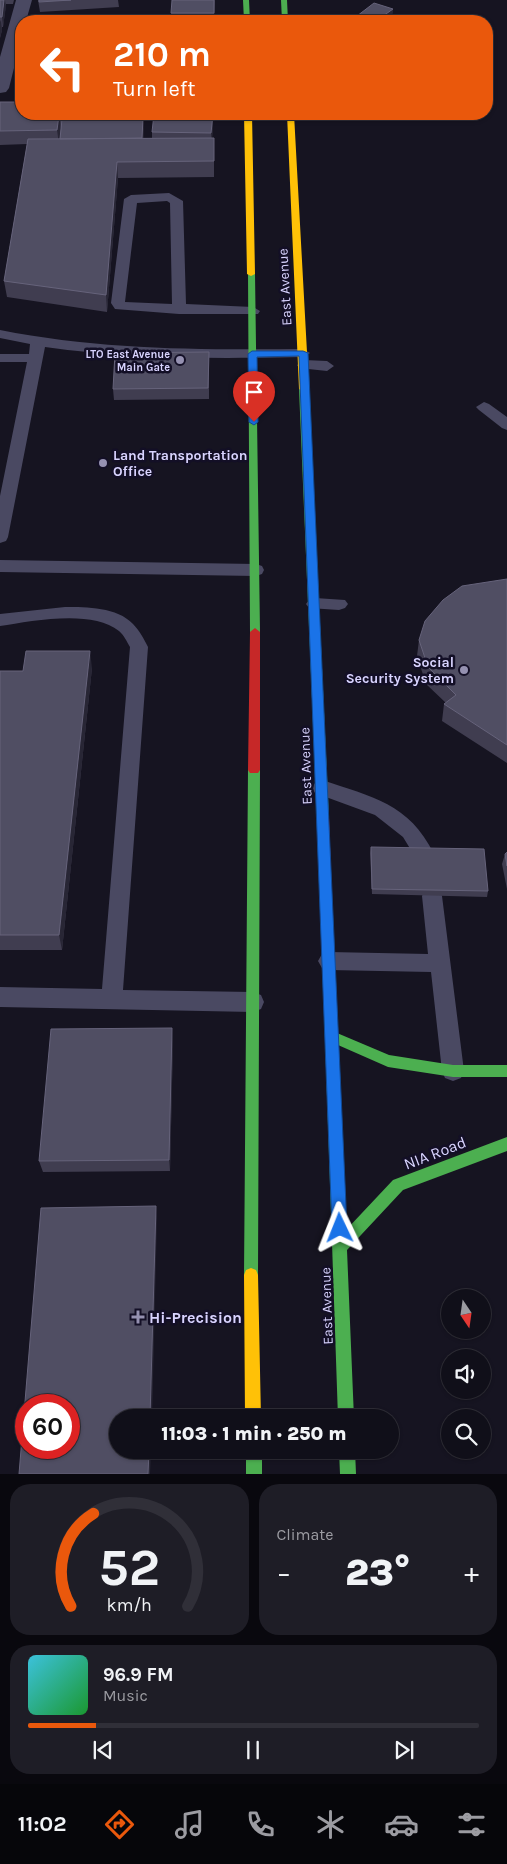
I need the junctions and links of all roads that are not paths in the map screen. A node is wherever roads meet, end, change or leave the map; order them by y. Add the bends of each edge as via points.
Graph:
1 (24, 0) edge
2 (246, 0) edge
3 (284, 0) edge
4 (19, 15) edge
5 (246, 15) edge
6 (285, 15) edge
7 (15, 30) edge
8 (0, 88) edge
9 (248, 120) edge
10 (290, 120) edge
11 (179, 310) junction
12 (253, 311) junction
13 (0, 334) edge
14 (37, 351) junction
15 (252, 354) junction
16 (0, 358) edge
17 (304, 359) junction
18 (327, 366) dead end
19 (484, 407) dead end
20 (507, 425) edge
21 (0, 537) edge
22 (0, 566) edge
23 (256, 570) junction
24 (315, 604) junction
25 (339, 604) dead end
26 (0, 620) edge
27 (322, 788) junction
28 (424, 854) edge
29 (432, 896) edge
30 (329, 961) junction
31 (440, 963) junction
32 (0, 997) edge
33 (112, 999) junction
34 (253, 1002) junction
35 (333, 1037) junction
36 (507, 1070) edge
37 (453, 1071) junction
38 (507, 1144) edge
39 (340, 1247) junction
40 (253, 1409) edge
41 (346, 1409) edge
42 (254, 1459) edge
43 (347, 1459) edge
44 (254, 1474) edge
45 (348, 1474) edge

1 - 4 street
2 - 5 main road
3 - 6 main road
7 - 8 street
9 - 12 main road
10 - 17 main road, East Avenue
11 - 11 lane via 176,201 169,197 131,199 118,303 126,308
11 - 12 lane
12 - 15 main road
13 - 14 lane
14 - 15 lane
14 - 16 lane
14 - 21 lane
15 - 17 lane
15 - 23 main road
17 - 18 lane
17 - 24 main road, East Avenue
19 - 20 lane
22 - 23 lane
23 - 34 main road
24 - 25 lane
24 - 27 main road, East Avenue
26 - 33 lane via 57,614 104,615 126,627 139,647
27 - 28 lane via 382,809 410,831
27 - 30 main road, East Avenue
29 - 31 lane
30 - 31 lane
30 - 35 main road, East Avenue
31 - 37 lane
32 - 33 lane
33 - 34 lane
34 - 40 main road via 250,1200
35 - 37 main road via 388,1061
35 - 39 main road, East Avenue
36 - 37 main road
38 - 39 main road, NIA Road via 398,1185
39 - 41 main road, East Avenue
42 - 44 main road
43 - 45 main road

